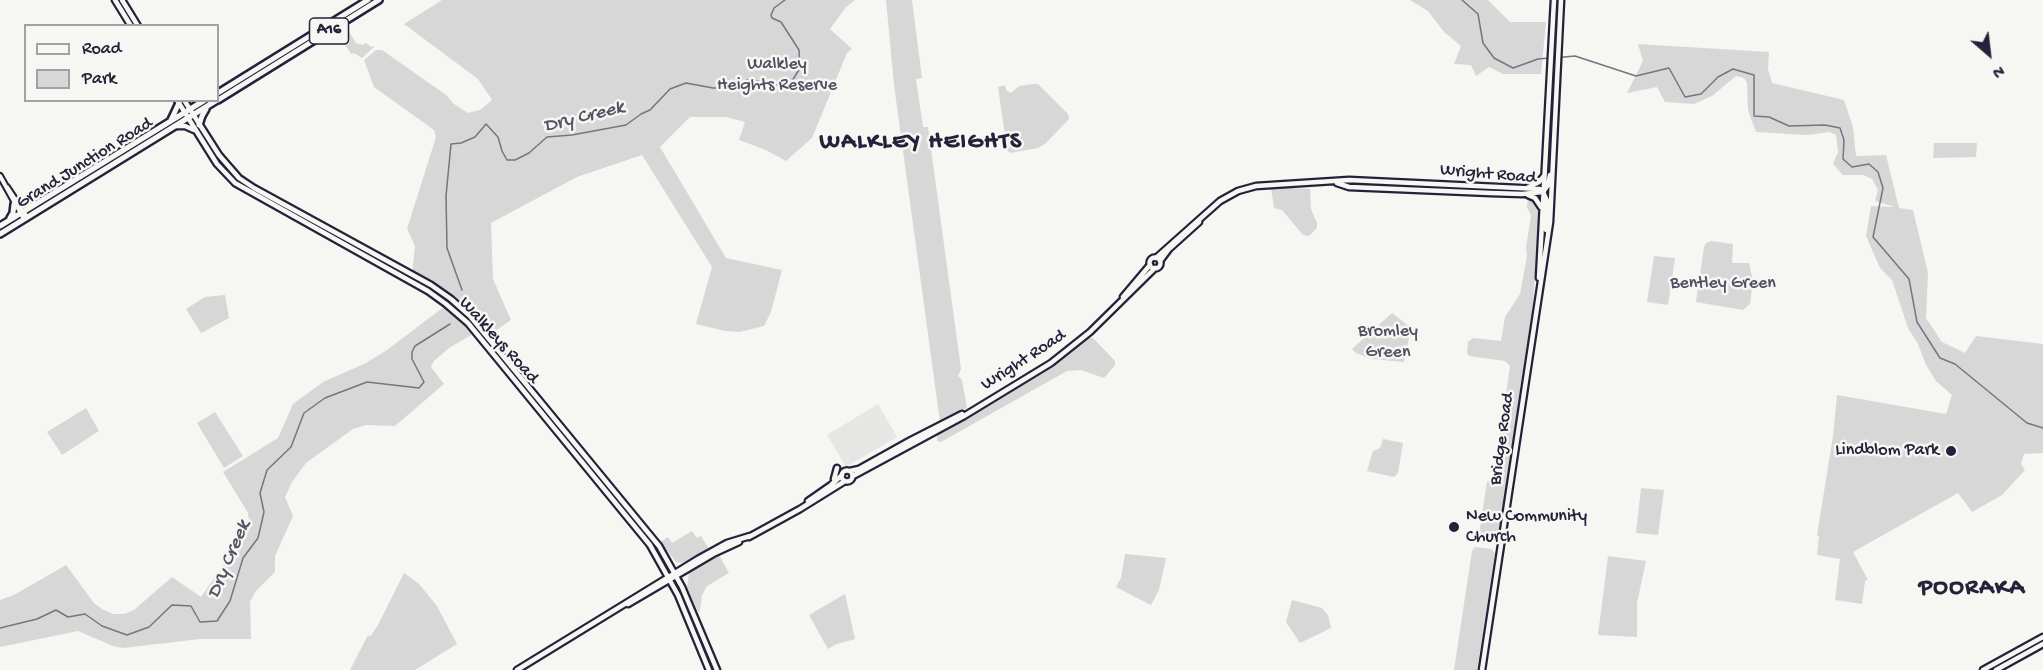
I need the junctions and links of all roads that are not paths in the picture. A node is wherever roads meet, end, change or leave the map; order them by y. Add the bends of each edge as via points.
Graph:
1 (115, 0) edge
2 (122, 0) edge
3 (368, 0) edge
4 (379, 0) edge
5 (1554, 0) edge
6 (1561, 0) edge
7 (1553, 19) junction
8 (1560, 20) junction
9 (130, 24) edge
10 (137, 24) edge
11 (1551, 41) junction
12 (1559, 41) junction
13 (219, 92) edge
14 (219, 99) edge
15 (180, 102) edge
16 (181, 102) edge
17 (206, 102) edge
18 (189, 114) junction
19 (172, 124) junction
20 (198, 128) junction
21 (1546, 134) junction
22 (1555, 134) junction
23 (1553, 163) junction
24 (98, 170) junction
25 (1544, 175) junction
26 (0, 176) edge
27 (1525, 191) junction
28 (1543, 192) junction
29 (15, 202) junction
30 (33, 206) junction
31 (1542, 210) junction
32 (23, 215) junction
33 (7, 221) junction
34 (0, 226) edge
35 (0, 234) edge
36 (1546, 247) junction
37 (1158, 259) junction
38 (1153, 267) junction
39 (1539, 283) junction
40 (837, 468) dead end
41 (851, 474) junction
42 (842, 475) junction
43 (845, 481) junction
44 (814, 496) junction
45 (797, 510) junction
46 (668, 560) junction
47 (663, 567) junction
48 (687, 568) junction
49 (675, 574) junction
50 (669, 578) junction
51 (660, 584) junction
52 (682, 587) junction
53 (678, 595) junction
54 (2043, 637) edge
55 (2039, 644) edge
56 (517, 670) edge
57 (709, 670) edge
58 (717, 670) edge
59 (1482, 670) edge
60 (1983, 670) edge
61 (1996, 670) edge

1 - 9 main road
2 - 10 main road
3 - 13 highway, A16
4 - 14 highway, Grand Junction Road / A16
5 - 7 main road, Bridge Road
6 - 8 main road, Bridge Road
7 - 8 main road
7 - 11 main road, Bridge Road
8 - 12 main road, Bridge Road
11 - 12 main road
11 - 21 main road, Bridge Road
12 - 22 main road, Bridge Road
15 - 19 highway
16 - 18 main road, Walkleys Road
17 - 18 highway, Grand Junction Road / A16
17 - 20 highway
18 - 19 highway, Grand Junction Road / A16
18 - 20 main road, Walkleys Road
19 - 20 main road
19 - 24 highway, Grand Junction Road / A16
20 - 46 main road, Walkleys Road via 226,164 248,184 431,285 465,311 641,522
20 - 47 main road, Walkleys Road via 231,180 419,286 455,311 475,330 638,529
21 - 22 main road
21 - 25 main road, Bridge Road
22 - 23 main road, Bridge Road
23 - 28 main road
23 - 36 main road, Bridge Road
24 - 30 highway, Grand Junction Road / A16
24 - 32 highway, Grand Junction Road / A16
25 - 27 main road
25 - 28 main road, Bridge Road
26 - 29 street
27 - 28 main road, Wright Road
27 - 31 main road via 1537,199
27 - 37 main road, Wright Road via 1349,180 1256,186 1210,208 1184,238
28 - 31 main road, Bridge Road
28 - 36 main road via 1547,201
29 - 30 street
29 - 32 street
29 - 33 highway
30 - 32 highway, Grand Junction Road / A16
31 - 39 main road, Bridge Road
32 - 33 highway, Grand Junction Road / A16
32 - 35 highway, Grand Junction Road / A16
33 - 34 highway, Grand Junction Road / A16
36 - 39 main road, Bridge Road
37 - 38 main road via 1151,260
37 - 38 main road via 1160,266
38 - 41 main road, Wright Road via 1063,355 970,412
39 - 59 main road, Bridge Road
40 - 44 main road via 834,479
41 - 42 main road
41 - 43 main road via 850,480
42 - 43 main road
42 - 44 main road
43 - 45 main road
44 - 45 main road
45 - 48 main road
46 - 48 main road
46 - 49 main road, Walkleys Road
47 - 50 main road, Walkleys Road
47 - 51 main road
48 - 49 main road
48 - 52 main road
49 - 50 main road
49 - 52 main road, Walkleys Road
50 - 51 main road
50 - 53 main road, Walkleys Road
51 - 53 main road
51 - 56 main road
52 - 58 main road, Walkleys Road
53 - 57 main road, Walkleys Road
54 - 55 main road
55 - 60 main road
55 - 61 main road

